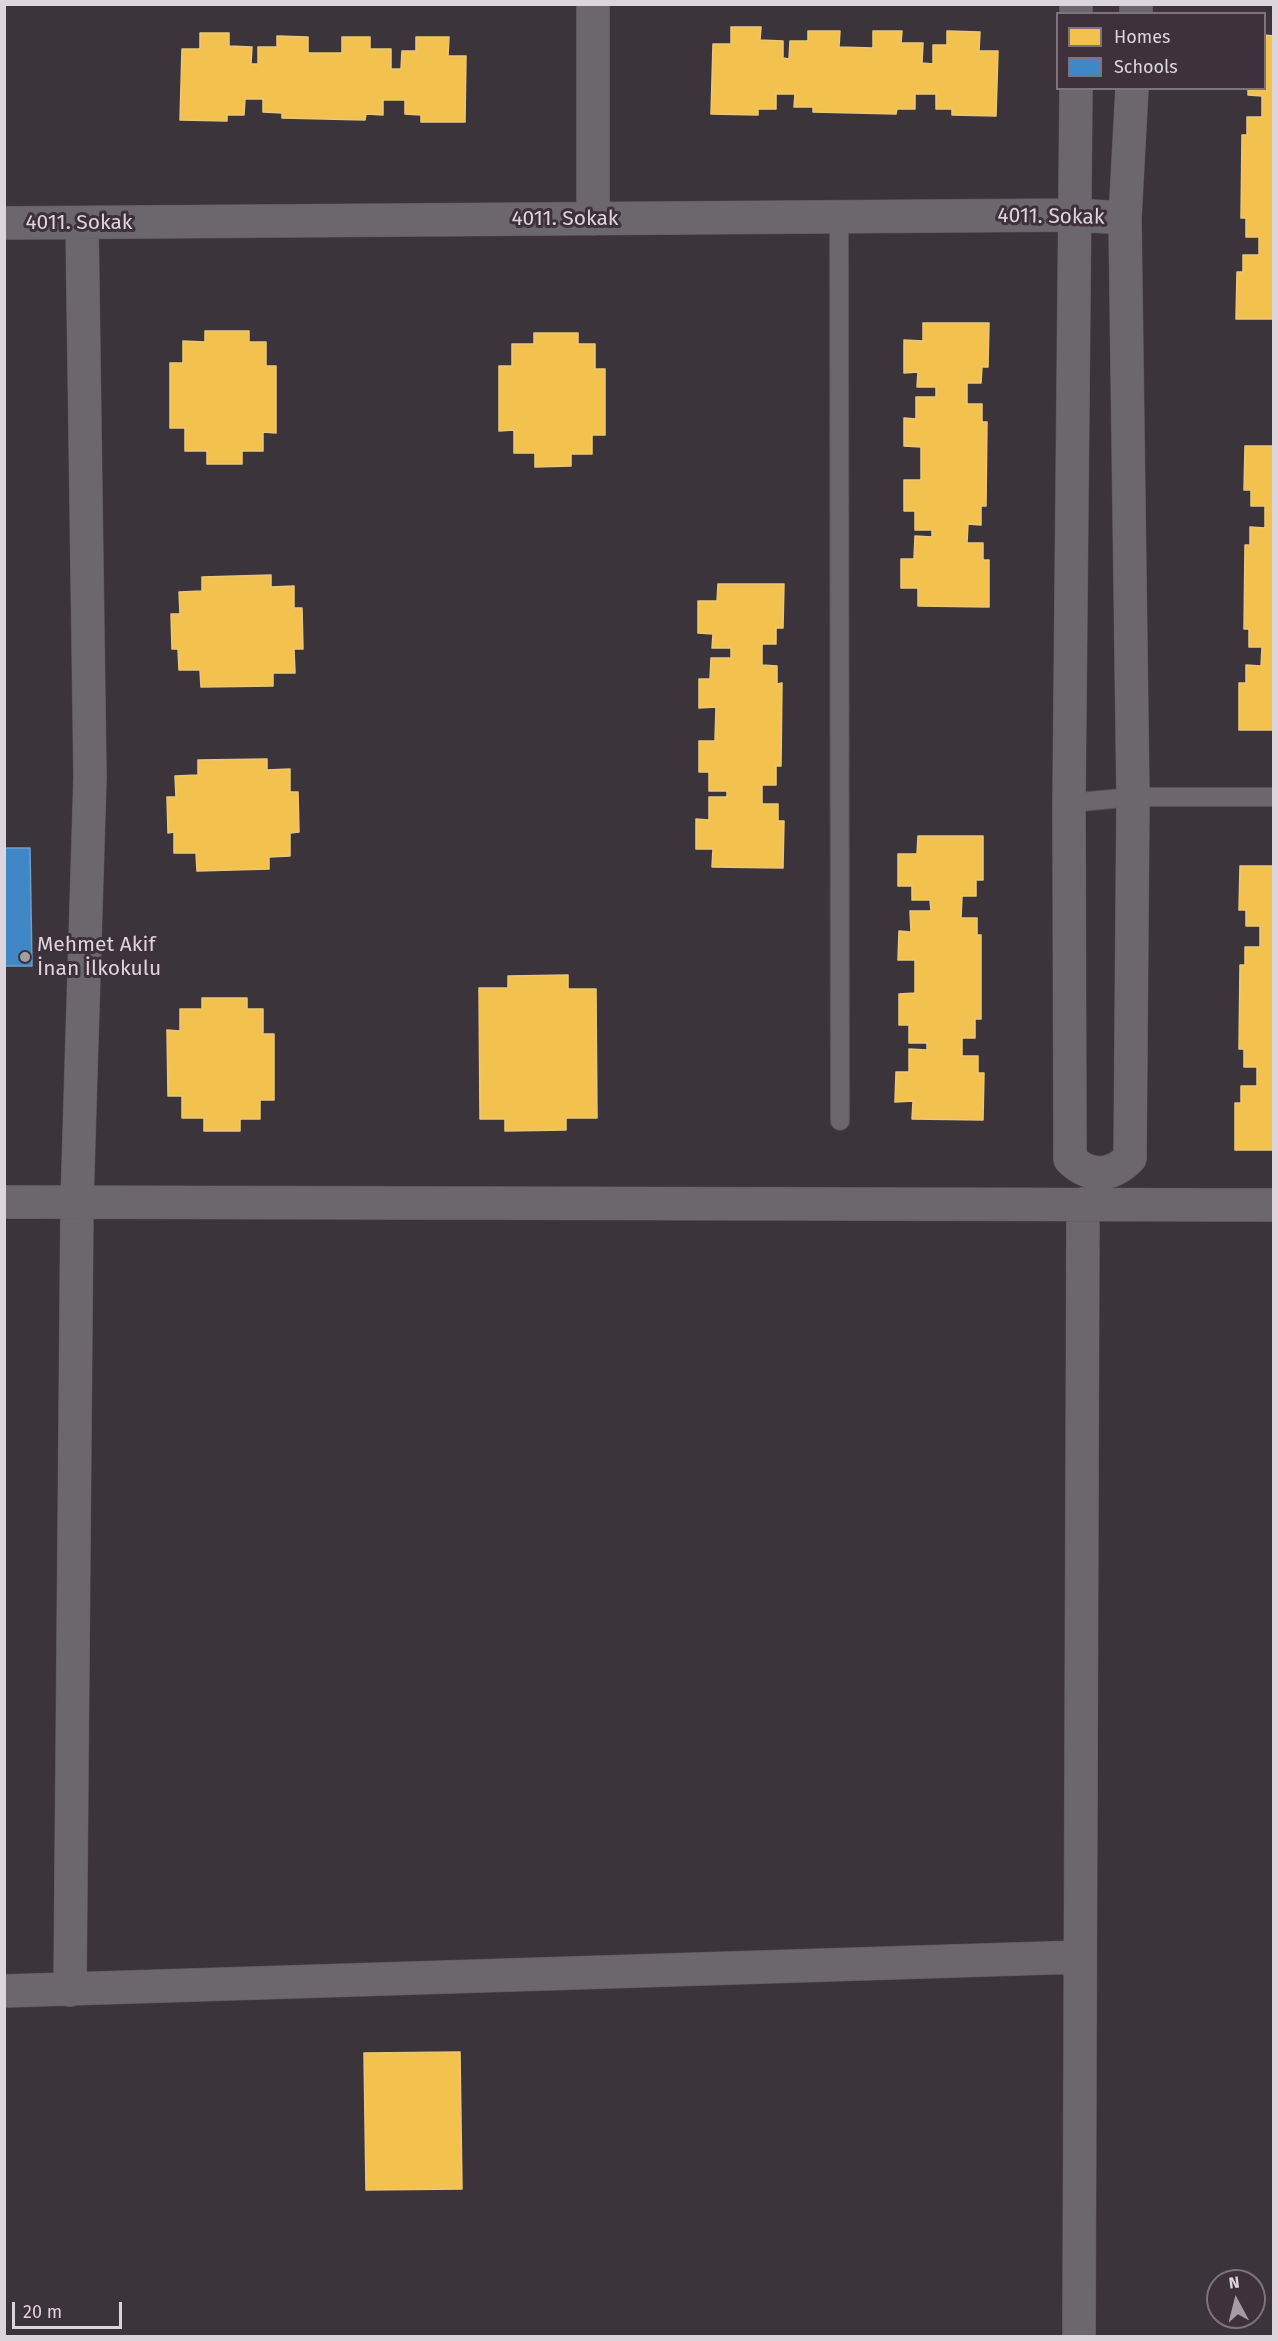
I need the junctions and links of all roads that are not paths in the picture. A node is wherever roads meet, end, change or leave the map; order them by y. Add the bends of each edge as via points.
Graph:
1 (593, 4) edge
2 (1076, 90) edge
3 (1132, 90) edge
4 (1075, 215) junction
5 (839, 217) junction
6 (1125, 218) junction
7 (593, 219) junction
8 (82, 223) junction
9 (4, 224) edge
10 (1133, 797) junction
11 (1274, 797) edge
12 (1069, 803) junction
13 (840, 1121) dead end
14 (4, 1202) edge
15 (76, 1202) junction
16 (1083, 1204) junction
17 (1274, 1205) edge
18 (1080, 1957) junction
19 (70, 1990) junction
20 (4, 1991) edge
21 (1079, 2337) edge

1 - 7 street
2 - 4 street
3 - 6 street
4 - 5 street, 4011. Sokak
4 - 6 street, 4011. Sokak
4 - 12 street
5 - 7 street, 4011. Sokak
5 - 13 lane
6 - 10 street
7 - 8 street, 4011. Sokak
8 - 9 street, 4011. Sokak
8 - 15 street via 90,777
10 - 11 lane
10 - 12 lane
10 - 12 street via 1130,1158 1122,1166 1099,1174 1078,1167 1071,1159
14 - 15 street
15 - 16 street
15 - 19 street
16 - 17 street
16 - 18 street
18 - 19 street
18 - 21 street
19 - 20 street

